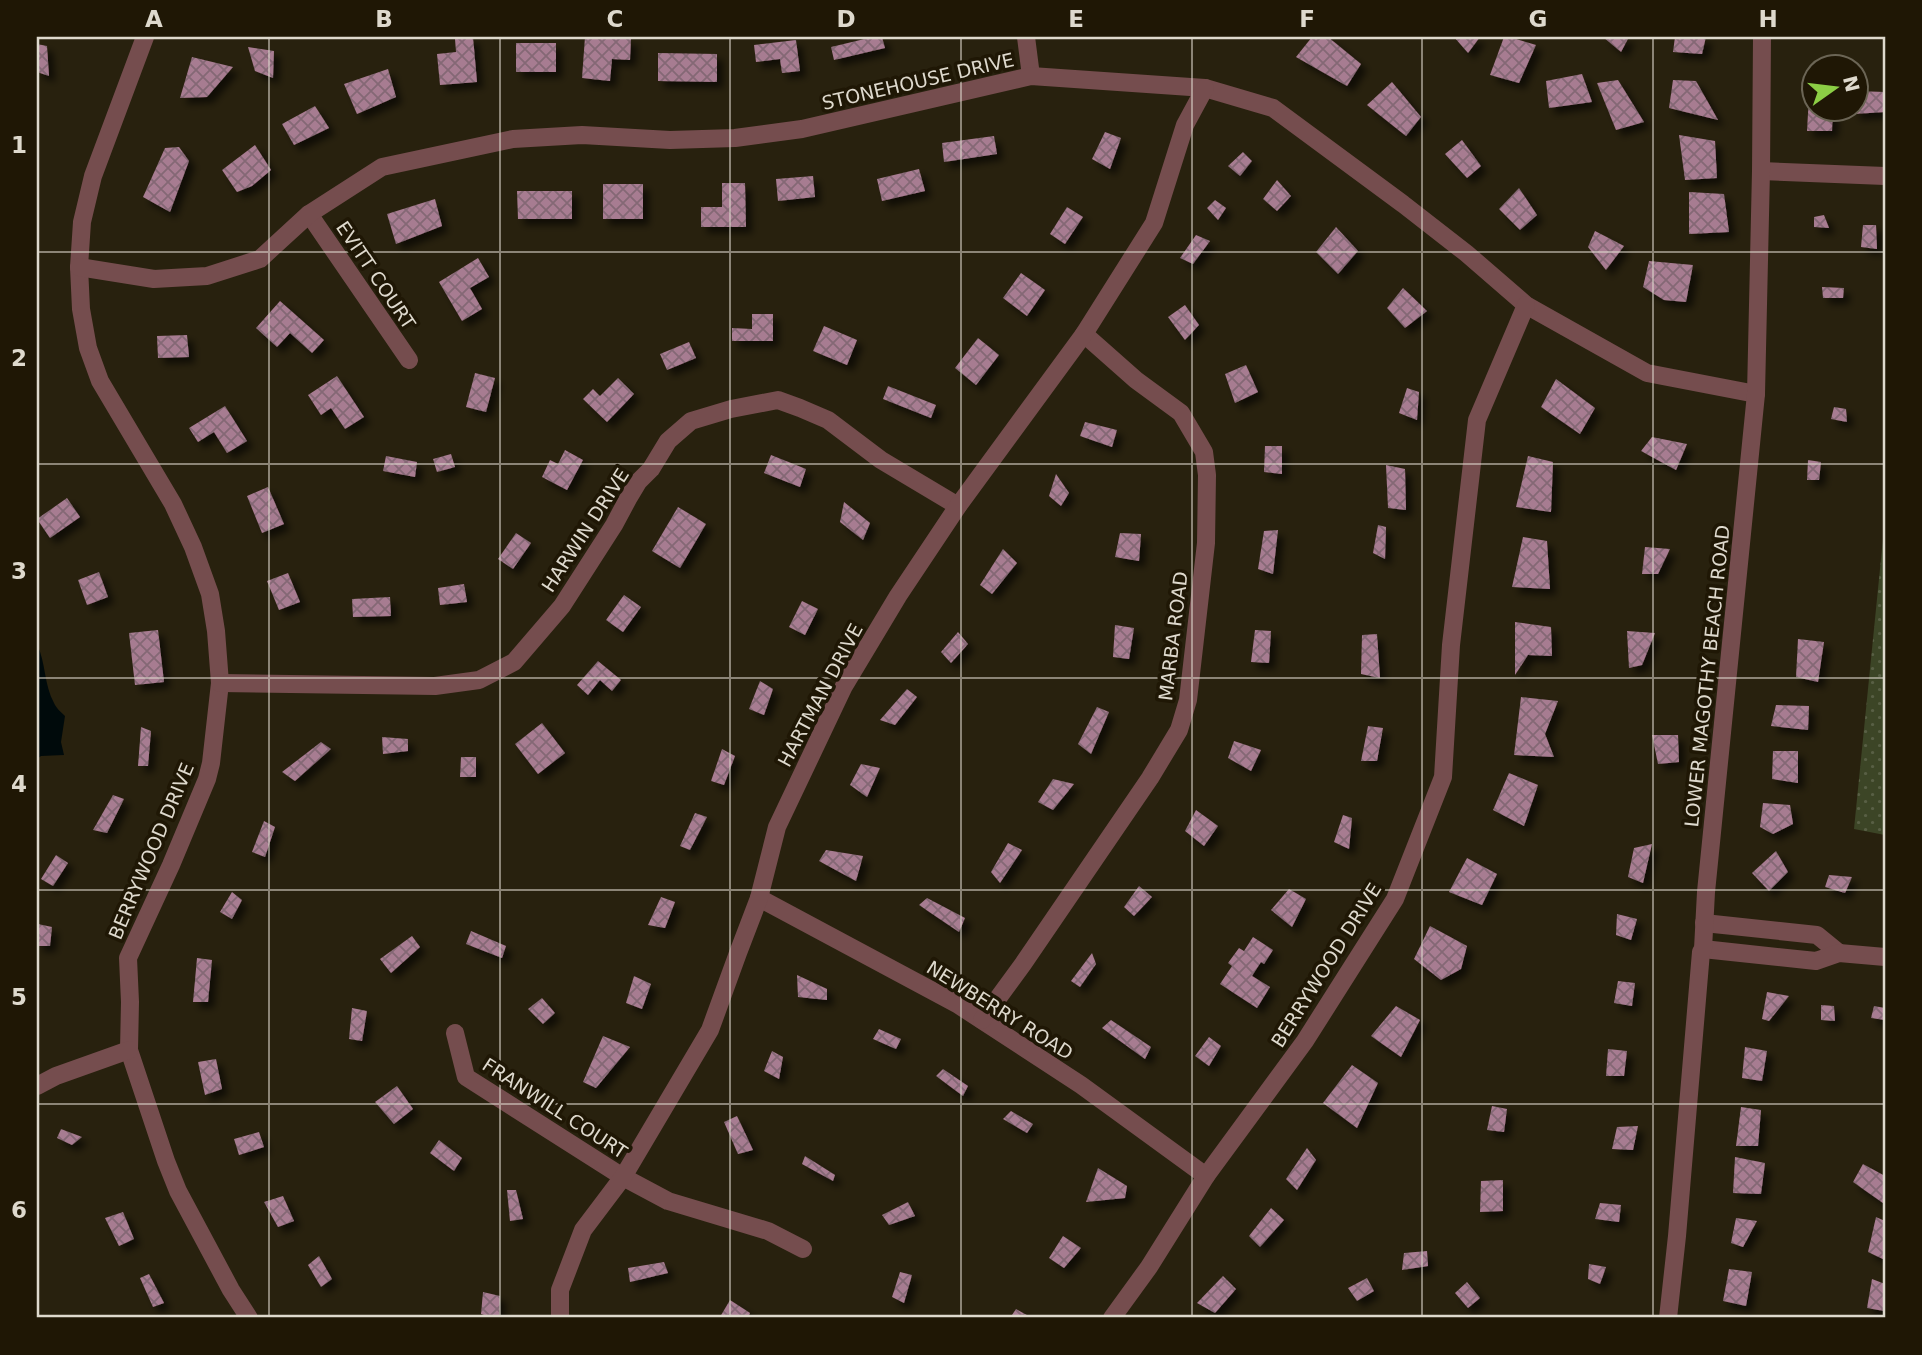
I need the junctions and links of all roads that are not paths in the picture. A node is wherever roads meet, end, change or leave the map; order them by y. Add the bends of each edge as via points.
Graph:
1 (145, 37) edge
2 (1026, 37) edge
3 (1762, 37) edge
4 (1031, 76) junction
5 (1205, 88) junction
6 (1761, 171) junction
7 (1885, 176) edge
8 (309, 214) junction
9 (79, 267) junction
10 (1526, 305) junction
11 (1084, 334) junction
12 (409, 360) dead end
13 (1756, 394) junction
14 (958, 506) junction
15 (220, 683) junction
16 (760, 898) junction
17 (1704, 923) junction
18 (1703, 949) junction
19 (1839, 953) junction
20 (1885, 957) edge
21 (982, 1020) junction
22 (455, 1034) dead end
23 (129, 1050) junction
24 (37, 1086) edge
25 (1206, 1176) junction
26 (623, 1177) junction
27 (803, 1249) dead end
28 (249, 1318) edge
29 (560, 1318) edge
30 (1112, 1318) edge
31 (1668, 1318) edge

1 - 9 street, BERRYWOOD DRIVE via 93,176 82,222
2 - 4 street
3 - 6 street, LOWER MAGOTHY BEACH ROAD
4 - 5 street, STONEHOUSE DRIVE
4 - 8 street, STONEHOUSE DRIVE via 802,129 735,138 582,135 513,139 382,167
5 - 10 street, STONEHOUSE DRIVE via 1273,108 1466,253
5 - 11 street, HARTMAN DRIVE via 1185,125 1154,223
6 - 7 street
6 - 13 street, LOWER MAGOTHY BEACH ROAD
8 - 9 street, STONEHOUSE DRIVE via 260,259 207,276 154,278
8 - 12 street, EVITT COURT
9 - 15 street, BERRYWOOD DRIVE via 88,348 100,381 173,504 210,594
10 - 13 street, STONEHOUSE DRIVE via 1647,373
10 - 25 street, BERRYWOOD DRIVE via 1477,420 1451,645 1443,778 1395,899 1306,1041
11 - 14 street, HARTMAN DRIVE
11 - 21 street, MARBA ROAD via 1181,413 1204,452 1206,542 1188,701 1179,730 1150,778
13 - 17 street, LOWER MAGOTHY BEACH ROAD
14 - 15 street, HARWIN DRIVE via 881,460 828,420 800,408 778,400 731,409 691,421 667,441 562,606 514,663 480,680 435,686
14 - 16 street, HARTMAN DRIVE via 844,686 777,827
15 - 23 street, BERRYWOOD DRIVE via 207,779 128,958
16 - 21 street, NEWBERRY ROAD
16 - 26 street, HARTMAN DRIVE via 710,1030
17 - 18 street, LOWER MAGOTHY BEACH ROAD
17 - 19 street via 1817,935
18 - 19 street via 1816,961
18 - 31 street, LOWER MAGOTHY BEACH ROAD
19 - 20 street
21 - 25 street, NEWBERRY ROAD
22 - 26 street, FRANWILL COURT via 466,1077
23 - 24 street
23 - 28 street, BERRYWOOD DRIVE via 178,1191
25 - 30 street, BERRYWOOD DRIVE
26 - 27 street, FRANWILL COURT via 668,1201 768,1231
26 - 29 street, HARTMAN DRIVE via 583,1230 560,1290

